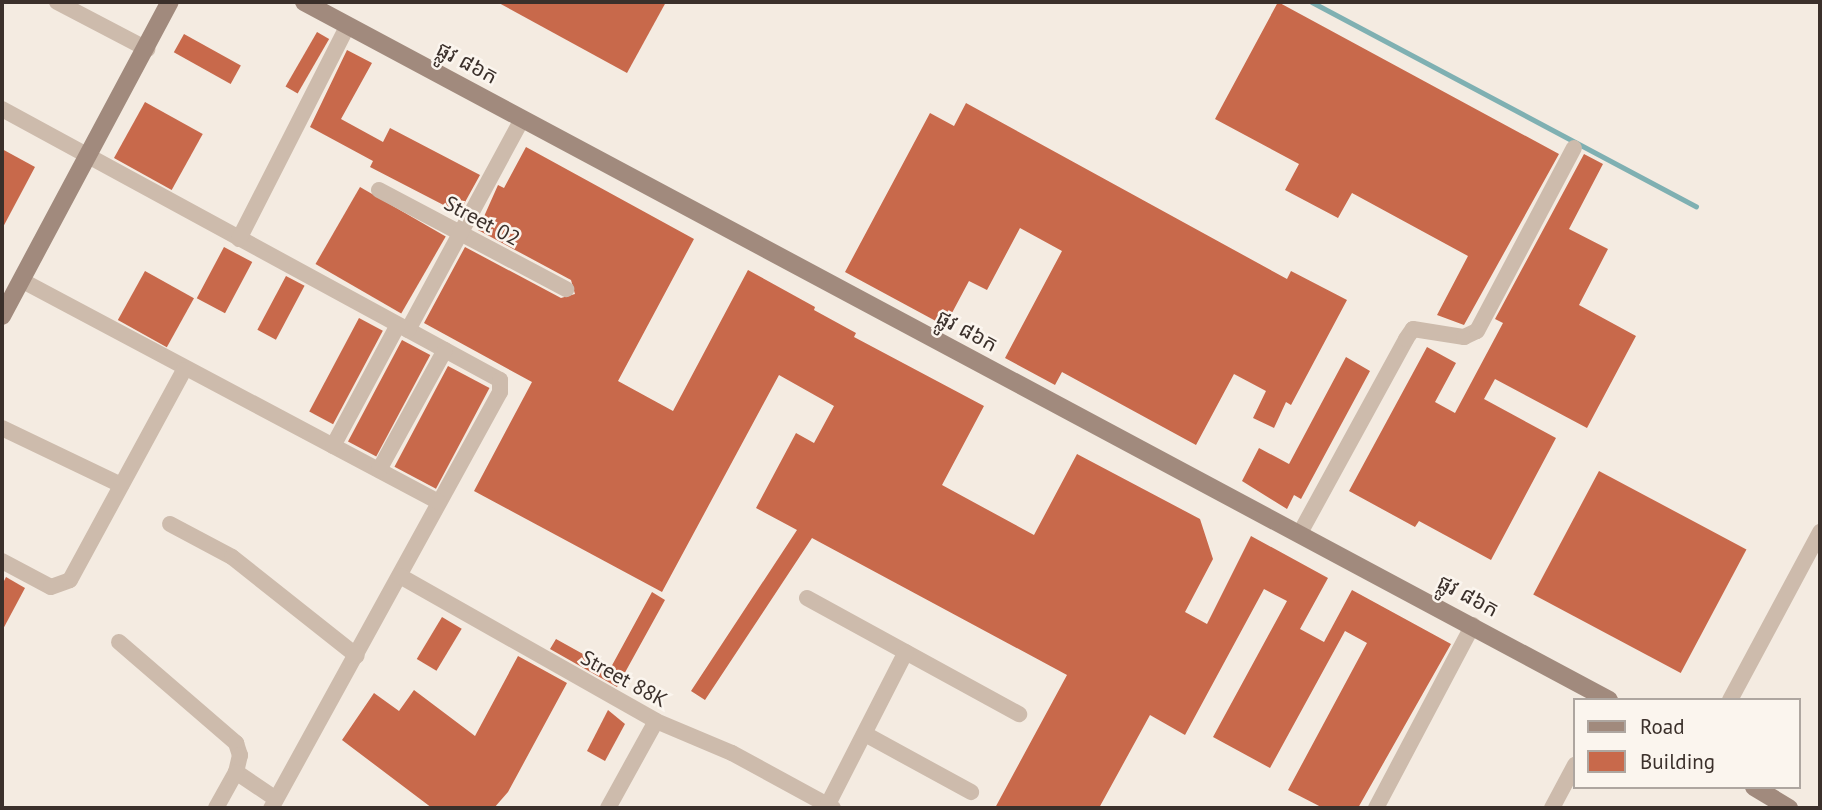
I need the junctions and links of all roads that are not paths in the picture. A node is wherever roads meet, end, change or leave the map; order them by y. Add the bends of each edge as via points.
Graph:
1 (57, 2) edge
2 (170, 2) edge
3 (304, 2) edge
4 (348, 25) junction
5 (146, 49) junction
6 (2, 109) edge
7 (522, 119) junction
8 (1574, 148) dead end
9 (88, 157) junction
10 (379, 190) dead end
11 (460, 233) junction
12 (239, 239) junction
13 (21, 280) junction
14 (566, 289) dead end
15 (2, 316) edge
16 (403, 328) junction
17 (445, 350) junction
18 (184, 370) junction
19 (2, 428) edge
20 (332, 446) junction
21 (379, 470) junction
22 (121, 485) junction
23 (439, 502) junction
24 (170, 524) dead end
25 (1820, 532) edge
26 (1300, 533) junction
27 (2, 561) edge
28 (400, 576) junction
29 (807, 598) dead end
30 (1473, 625) junction
31 (119, 642) dead end
32 (906, 652) junction
33 (357, 656) junction
34 (1605, 698) edge
35 (1731, 698) edge
36 (1019, 714) dead end
37 (656, 721) junction
38 (864, 734) junction
39 (1574, 767) edge
40 (236, 772) junction
41 (1758, 789) edge
42 (971, 792) dead end
43 (273, 803) edge
44 (829, 807) edge
45 (216, 808) edge
46 (608, 808) edge
47 (1376, 808) edge
48 (1552, 808) edge
49 (1789, 808) edge

1 - 5 street
2 - 5 street
3 - 4 street, ផ្លូវ ៨៦ក
4 - 7 street, ផ្លូវ ៨៦ក
4 - 12 street
5 - 9 street
6 - 9 street
7 - 11 street
7 - 26 street, ផ្លូវ ៨៦ក
8 - 26 street via 1477,331 1464,337 1413,329
9 - 12 street
9 - 13 street
10 - 11 street, Street 02
11 - 14 street, Street 02
11 - 16 street
12 - 16 street
13 - 15 street
13 - 18 street
16 - 17 street
16 - 20 street
17 - 21 street
17 - 23 street via 500,380 500,392
18 - 20 street
18 - 22 street
19 - 22 street
20 - 21 street
21 - 23 street
22 - 27 street via 62,586 51,587
23 - 28 street
24 - 33 street via 232,557
25 - 35 street
26 - 30 street, ផ្លូវ ៨៦ក
28 - 33 street
28 - 37 street, Street 88K
29 - 32 street
30 - 34 street, ផ្លូវ ៨៦ក
30 - 47 street
31 - 40 street via 236,743 240,755
32 - 36 street
32 - 38 street
33 - 43 street
37 - 44 street, Street 88K via 732,753
37 - 46 street
38 - 42 street
38 - 44 street
39 - 48 street
40 - 43 street
40 - 45 street
41 - 49 street

